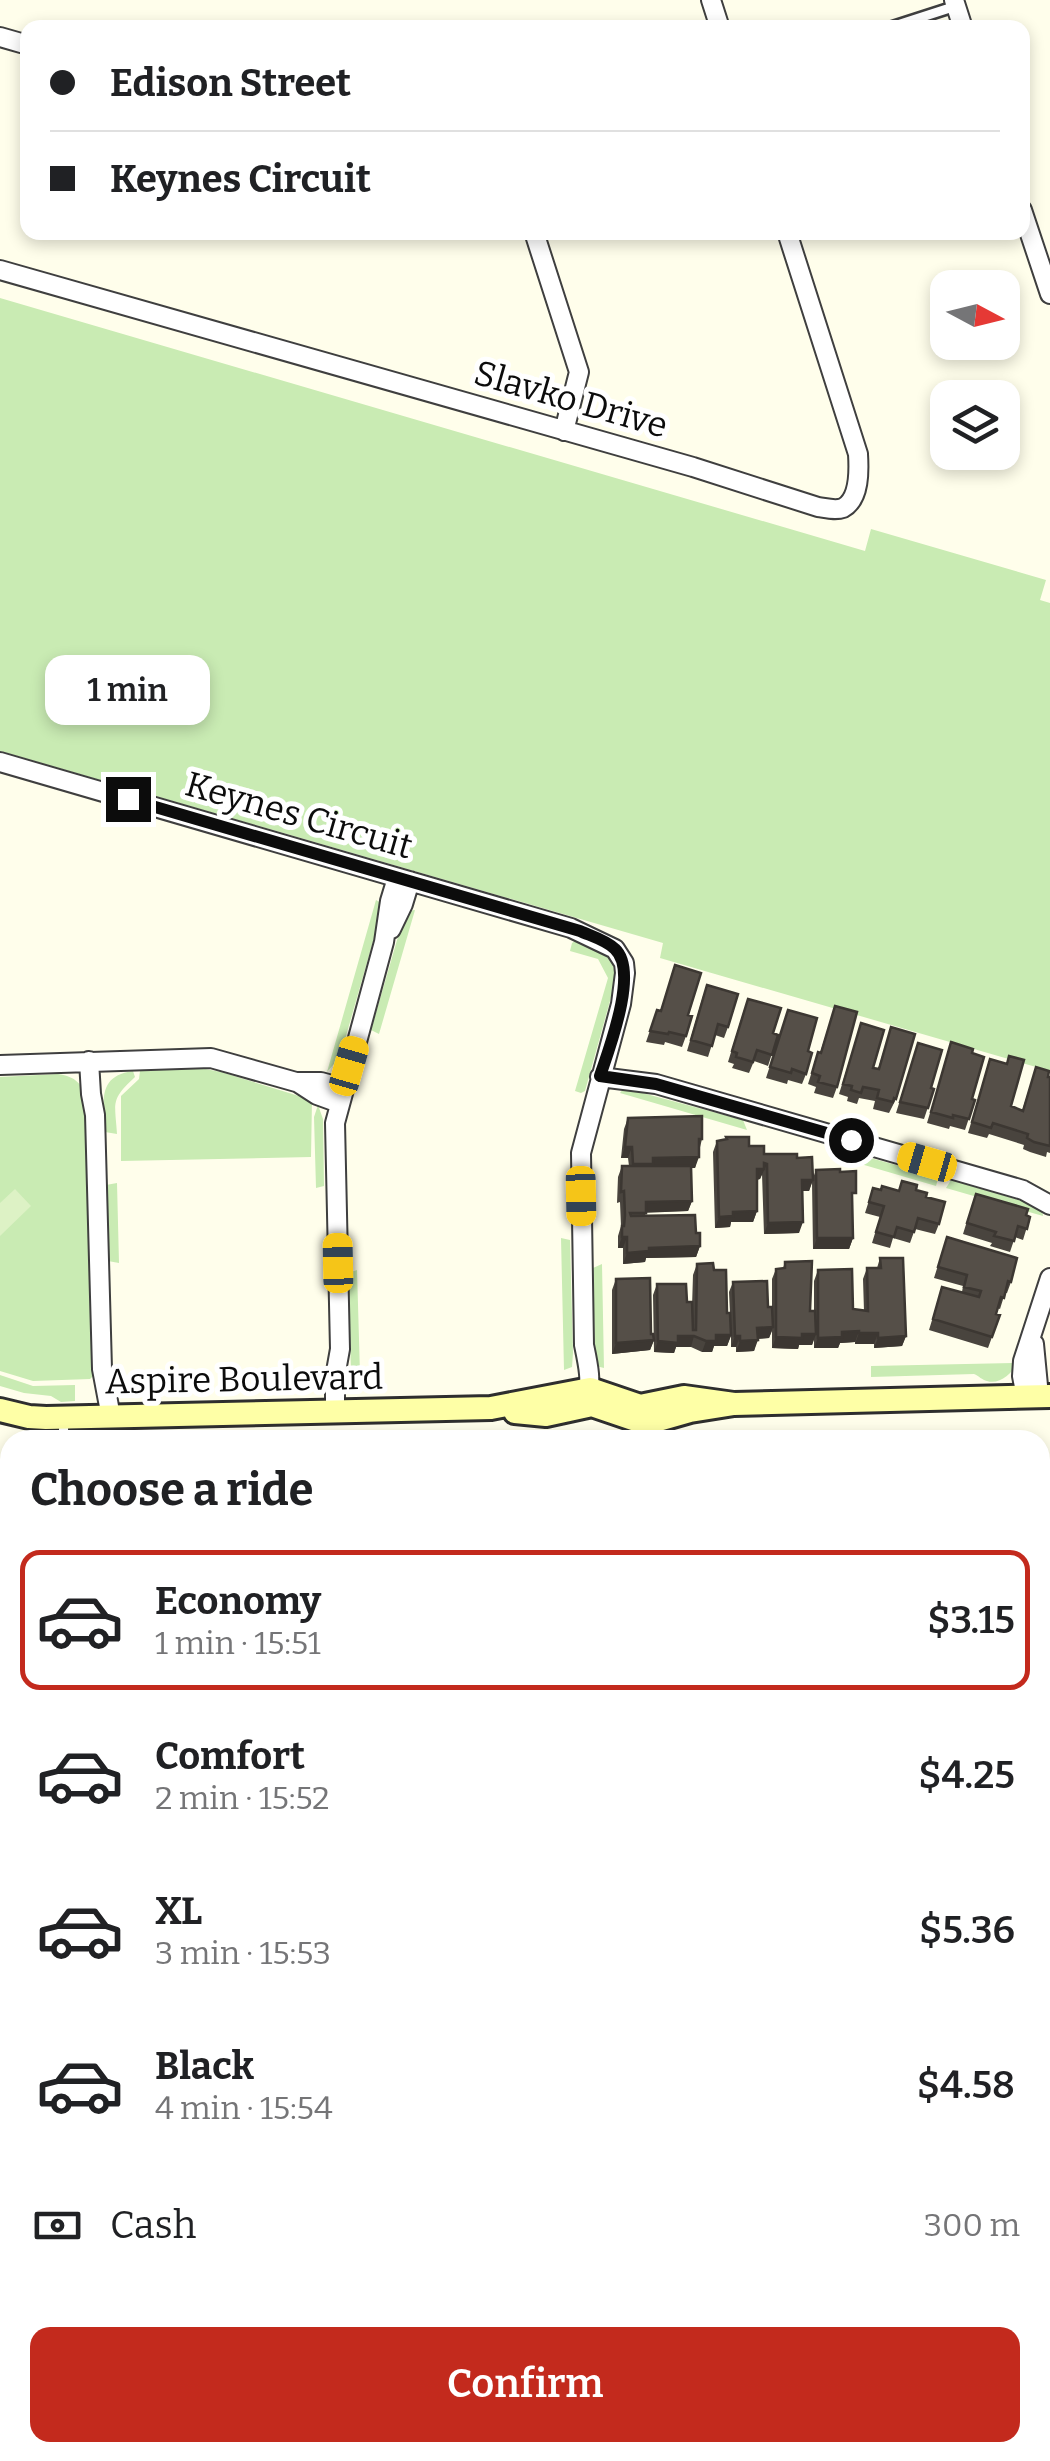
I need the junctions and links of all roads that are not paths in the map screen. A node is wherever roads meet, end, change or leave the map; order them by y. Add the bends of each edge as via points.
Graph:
1 (955, 3) edge
2 (909, 20) edge
3 (1030, 234) edge
4 (537, 240) edge
5 (790, 240) edge
6 (0, 270) edge
7 (1050, 294) edge
8 (564, 431) junction
9 (0, 762) edge
10 (403, 879) junction
11 (95, 1061) junction
12 (0, 1065) edge
13 (603, 1068) junction
14 (341, 1095) junction
15 (1023, 1190) junction
16 (1050, 1191) edge
17 (1050, 1204) edge
18 (1050, 1278) edge
19 (584, 1395) junction
20 (1038, 1396) edge
21 (0, 1410) edge
22 (341, 1412) junction
23 (102, 1417) junction
24 (647, 1426) edge
25 (63, 1429) edge

1 - 2 lane
3 - 7 street
4 - 8 street via 579,372
5 - 8 street, Slavko Drive via 858,454 857,483 847,505 818,507
6 - 8 street, Slavko Drive
9 - 10 street, Keynes Circuit
10 - 13 street, Keynes Circuit via 628,944 634,976
10 - 14 street via 403,904 384,942
11 - 12 street
11 - 14 street via 210,1058 296,1082 321,1082
11 - 23 street via 90,1094 96,1114
13 - 15 street
13 - 19 street, Keynes Circuit via 581,1153 584,1345 578,1371
14 - 22 street via 334,1132 346,1376
15 - 16 street
15 - 17 street
18 - 20 street via 1023,1360 1022,1376
19 - 22 street, Aspire Boulevard via 546,1415 492,1408
19 - 24 street, Aspire Boulevard
20 - 24 street, Aspire Boulevard via 726,1404
21 - 25 street, Aspire Boulevard
22 - 23 street, Aspire Boulevard
23 - 25 street, Aspire Boulevard

